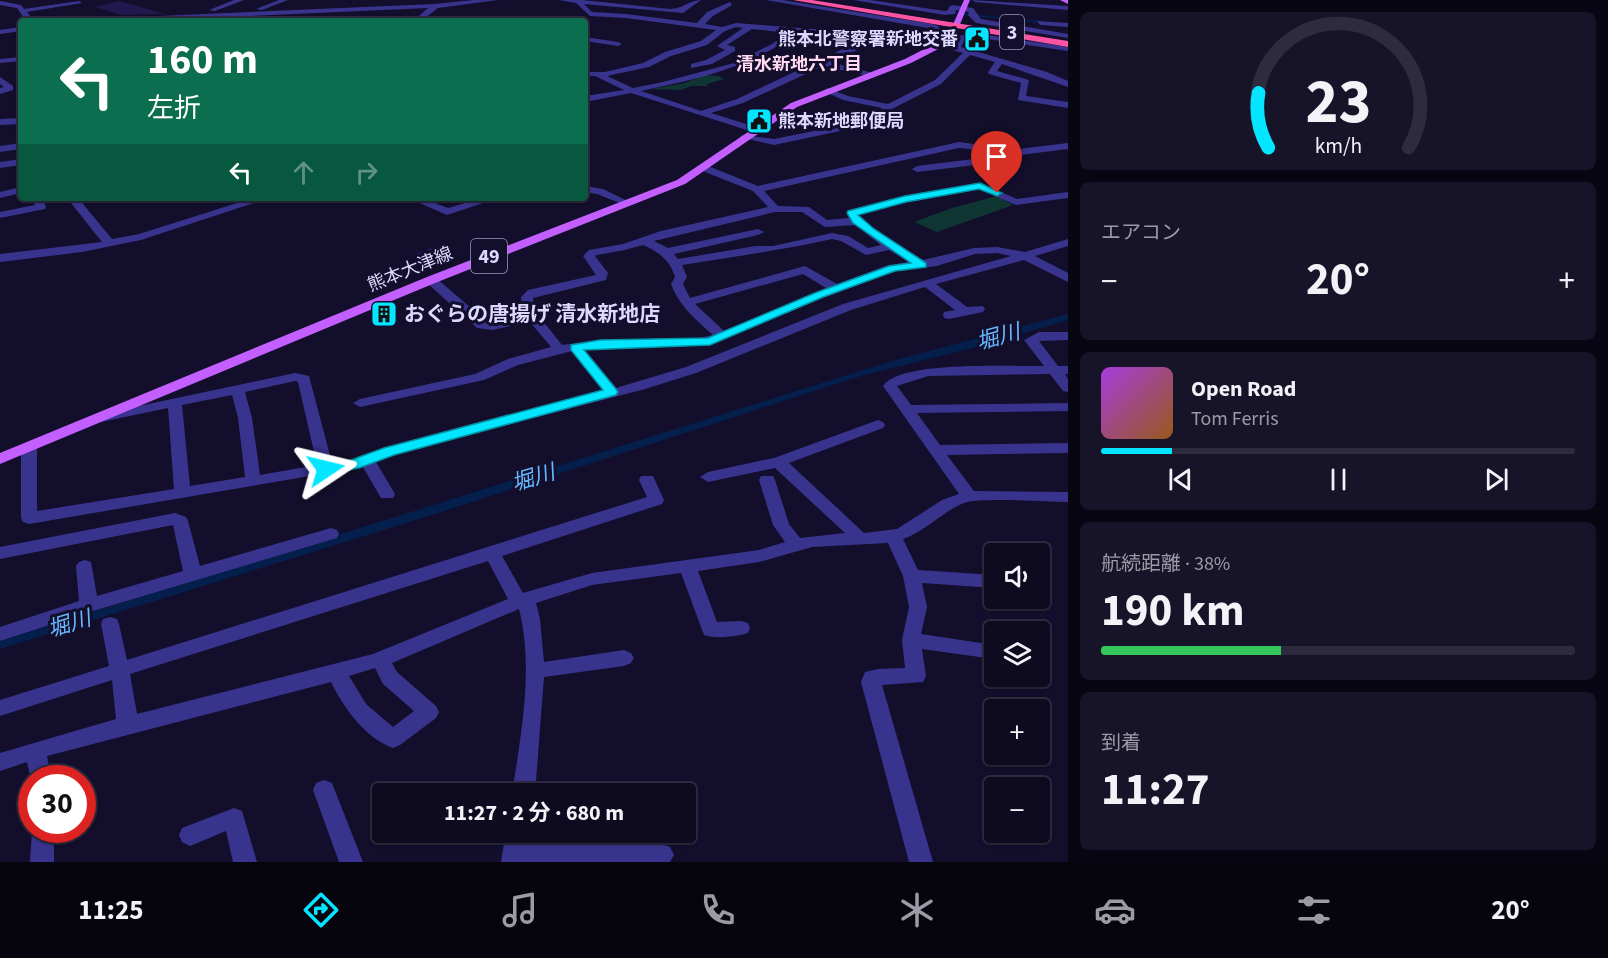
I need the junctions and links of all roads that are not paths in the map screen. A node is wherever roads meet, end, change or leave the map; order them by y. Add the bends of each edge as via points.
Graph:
1 (26, 0) edge
2 (284, 0) edge
3 (371, 0) edge
4 (442, 0) edge
5 (495, 0) edge
6 (562, 0) edge
7 (699, 0) edge
8 (770, 0) edge
9 (797, 0) edge
10 (813, 0) edge
11 (831, 0) edge
12 (856, 0) edge
13 (907, 0) edge
14 (975, 0) edge
15 (1063, 0) edge
16 (240, 1) edge
17 (578, 2) junction
18 (1068, 2) edge
19 (0, 3) edge
20 (55, 3) edge
21 (80, 3) dead end
22 (9, 4) junction
23 (272, 4) junction
24 (962, 5) edge
25 (435, 6) junction
26 (874, 8) junction
27 (1068, 8) edge
28 (349, 9) junction
29 (22, 11) junction
30 (314, 11) junction
31 (253, 14) junction
32 (591, 14) junction
33 (918, 14) dead end
34 (972, 15) junction
35 (175, 17) junction
36 (28, 18) edge
37 (153, 18) edge
38 (245, 18) edge
39 (328, 18) edge
40 (421, 18) edge
41 (587, 18) edge
42 (0, 25) edge
43 (700, 25) junction
44 (956, 25) junction
45 (1068, 25) edge
46 (18, 26) edge
47 (751, 26) junction
48 (18, 27) edge
49 (722, 29) junction
50 (795, 31) junction
51 (0, 32) edge
52 (873, 36) junction
53 (1068, 36) edge
54 (588, 39) edge
55 (938, 42) junction
56 (1068, 43) edge
57 (618, 44) dead end
58 (955, 48) junction
59 (1068, 50) edge
60 (968, 52) junction
61 (18, 59) edge
62 (0, 61) edge
63 (1000, 61) junction
64 (822, 63) junction
65 (1035, 71) junction
66 (1068, 73) edge
67 (588, 74) edge
68 (598, 75) junction
69 (870, 75) junction
70 (0, 80) edge
71 (680, 80) junction
72 (1068, 84) edge
73 (15, 87) edge
74 (629, 90) junction
75 (0, 91) edge
76 (827, 91) junction
77 (1024, 91) junction
78 (1068, 96) edge
79 (588, 99) edge
80 (1068, 105) edge
81 (889, 107) junction
82 (703, 113) junction
83 (18, 120) edge
84 (0, 122) edge
85 (751, 133) junction
86 (18, 146) edge
87 (1068, 146) edge
88 (0, 149) edge
89 (1068, 151) edge
90 (18, 162) edge
91 (0, 165) edge
92 (704, 168) junction
93 (917, 169) dead end
94 (588, 189) edge
95 (757, 189) junction
96 (18, 191) edge
97 (0, 195) edge
98 (1068, 195) edge
99 (38, 201) edge
100 (74, 201) edge
101 (255, 201) edge
102 (420, 201) edge
103 (483, 201) edge
104 (627, 203) junction
105 (775, 209) junction
106 (0, 215) edge
107 (856, 221) junction
108 (758, 232) dead end
109 (644, 241) junction
110 (1068, 242) edge
111 (110, 244) junction
112 (890, 246) junction
113 (667, 252) junction
114 (1024, 255) junction
115 (0, 258) edge
116 (675, 263) junction
117 (922, 265) junction
118 (1068, 278) edge
119 (431, 280) junction
120 (929, 284) junction
121 (836, 289) junction
122 (687, 302) junction
123 (979, 309) dead end
124 (964, 311) junction
125 (949, 315) dead end
126 (533, 317) junction
127 (722, 336) junction
128 (1068, 336) edge
129 (575, 347) junction
130 (560, 349) junction
131 (1061, 370) edge
132 (237, 388) junction
133 (1068, 388) edge
134 (612, 392) junction
135 (175, 403) junction
136 (360, 403) dead end
137 (1068, 407) edge
138 (906, 409) junction
139 (98, 419) junction
140 (878, 425) dead end
141 (29, 447) junction
142 (1068, 448) edge
143 (935, 450) junction
144 (0, 459) edge
145 (367, 460) junction
146 (778, 462) junction
147 (326, 469) junction
148 (708, 477) dead end
149 (253, 480) junction
150 (647, 480) dead end
151 (767, 480) dead end
152 (387, 494) dead end
153 (179, 495) junction
154 (969, 496) junction
155 (1068, 497) edge
156 (175, 519) junction
157 (331, 534) dead end
158 (893, 536) junction
159 (859, 538) junction
160 (795, 544) junction
161 (0, 553) edge
162 (492, 553) junction
163 (687, 565) junction
164 (86, 566) dead end
165 (193, 574) junction
166 (912, 576) junction
167 (984, 580) edge
168 (523, 600) junction
169 (89, 605) junction
170 (110, 624) dead end
171 (741, 628) dead end
172 (0, 634) edge
173 (911, 640) junction
174 (984, 651) edge
175 (624, 658) dead end
176 (380, 659) junction
177 (120, 670) junction
178 (337, 671) junction
179 (533, 671) junction
180 (0, 708) edge
181 (125, 725) junction
182 (36, 750) junction
183 (0, 762) edge
184 (38, 765) edge
185 (524, 783) edge
186 (324, 789) dead end
187 (190, 835) dead end
188 (43, 843) edge
189 (515, 849) edge
190 (662, 855) dead end
191 (42, 862) edge
192 (245, 862) edge
193 (351, 862) edge
194 (921, 862) edge

1 - 22 street
2 - 23 street
2 - 30 street
3 - 28 street
4 - 25 street
5 - 25 street
6 - 17 street
7 - 17 street via 683,10 670,11
7 - 43 street via 730,4 710,14
8 - 55 street via 929,26 939,33
9 - 44 highway, 3
10 - 26 highway, 3
11 - 26 street
12 - 24 street via 945,13
13 - 24 street
14 - 27 street
15 - 18 main road
16 - 23 street
16 - 35 street
17 - 32 street
19 - 22 street
20 - 21 street
20 - 29 street
22 - 29 street
23 - 31 street
24 - 34 street via 973,10
24 - 44 main road
25 - 28 street
25 - 40 street
26 - 33 street
26 - 44 highway, 3
28 - 30 street
28 - 39 street
29 - 36 street
30 - 31 street
31 - 35 street
31 - 38 street
32 - 41 street
32 - 43 street
34 - 45 street
34 - 53 street via 984,22
35 - 37 street
42 - 46 street
43 - 49 street
44 - 55 main road via 952,34
44 - 56 highway, 3
47 - 49 street via 729,25
47 - 50 street
47 - 71 street via 721,46 732,49 700,65 669,74
48 - 51 street
49 - 68 street via 701,45 668,54 651,64
50 - 52 street
50 - 71 street via 737,65
52 - 55 street
52 - 64 street
54 - 57 street
55 - 58 street
55 - 69 main road, 熊本大津線 / 49
58 - 59 street via 962,38 974,35
58 - 60 street
60 - 63 street
60 - 81 street via 938,82
61 - 62 street
63 - 65 street
63 - 77 street via 992,72 1025,80
64 - 69 street
64 - 82 street via 740,101
65 - 66 street
65 - 72 street
67 - 68 street
68 - 74 street
69 - 76 main road, 熊本大津線 / 49
70 - 73 street
71 - 74 street
73 - 75 street
74 - 79 street
74 - 82 street
76 - 81 street
76 - 85 main road, 熊本大津線 / 49 via 794,105
77 - 78 street
77 - 80 street via 1021,98 1026,100
81 - 85 street via 856,125 774,142
82 - 85 street
83 - 84 street
85 - 92 main road, 熊本大津線 / 49
86 - 88 street
87 - 95 street via 993,155 959,145
89 - 93 street
90 - 91 street
92 - 95 street
92 - 104 main road, 熊本大津線 / 49 via 672,186
94 - 104 street
95 - 105 street
96 - 97 street
98 - 107 street via 1016,202 980,186 855,211 852,216
99 - 106 street via 40,207
100 - 111 street
101 - 111 street
102 - 103 street via 447,212
104 - 119 main road, 熊本大津線 / 49
105 - 107 street via 806,209 825,224
105 - 109 street
107 - 112 street
108 - 113 street
109 - 113 street
109 - 126 street via 589,254 602,277 528,294 528,310
110 - 114 street
111 - 115 street
112 - 116 street via 866,252 844,238 832,236
112 - 117 street
113 - 116 street
114 - 117 street via 974,251
114 - 118 street
114 - 120 street
116 - 122 street via 681,277 677,284
117 - 121 street via 893,268
119 - 126 street via 482,325
119 - 139 main road, 熊本大津線 / 49
120 - 124 street
120 - 134 street via 847,307 690,370
121 - 122 street via 805,270
121 - 127 street
122 - 127 street
123 - 124 street
124 - 125 street
126 - 130 street
127 - 129 street via 694,343
128 - 131 street via 1039,336 1031,340
129 - 130 street
129 - 134 street
130 - 136 street via 459,382
131 - 133 street
131 - 138 street via 927,372 891,383
132 - 135 street
132 - 147 street via 295,376 304,379
132 - 149 street
134 - 145 street
135 - 139 street
135 - 153 street
137 - 138 street
138 - 143 street
139 - 141 main road, 熊本大津線 / 49
140 - 146 street
141 - 144 main road, 熊本大津線 / 49
141 - 153 street via 29,518
142 - 143 street
143 - 154 street
145 - 147 street
145 - 152 street
146 - 148 street
146 - 159 street
147 - 149 street
149 - 153 street
150 - 162 street via 656,500
151 - 160 street via 782,525
153 - 156 street
154 - 155 street
154 - 158 street via 955,499
156 - 161 street
156 - 165 street via 180,521
157 - 165 street
158 - 159 street
158 - 166 street
159 - 160 street
160 - 163 street via 762,556
162 - 168 street
162 - 177 street
163 - 168 street via 592,580
163 - 171 street via 711,630
164 - 169 street
165 - 169 street
166 - 167 street
166 - 173 street via 918,608
168 - 176 street
168 - 179 street via 531,613
169 - 172 street
170 - 177 street
173 - 174 street
173 - 194 street via 916,676 878,677 871,682
175 - 179 street
176 - 178 street
176 - 178 street via 390,678 429,712 393,738 355,706
177 - 180 street
177 - 181 street
178 - 181 street
179 - 185 street via 531,744
181 - 182 street
182 - 183 street
182 - 184 street
186 - 193 street
187 - 192 street via 234,818
188 - 191 street
189 - 190 street

